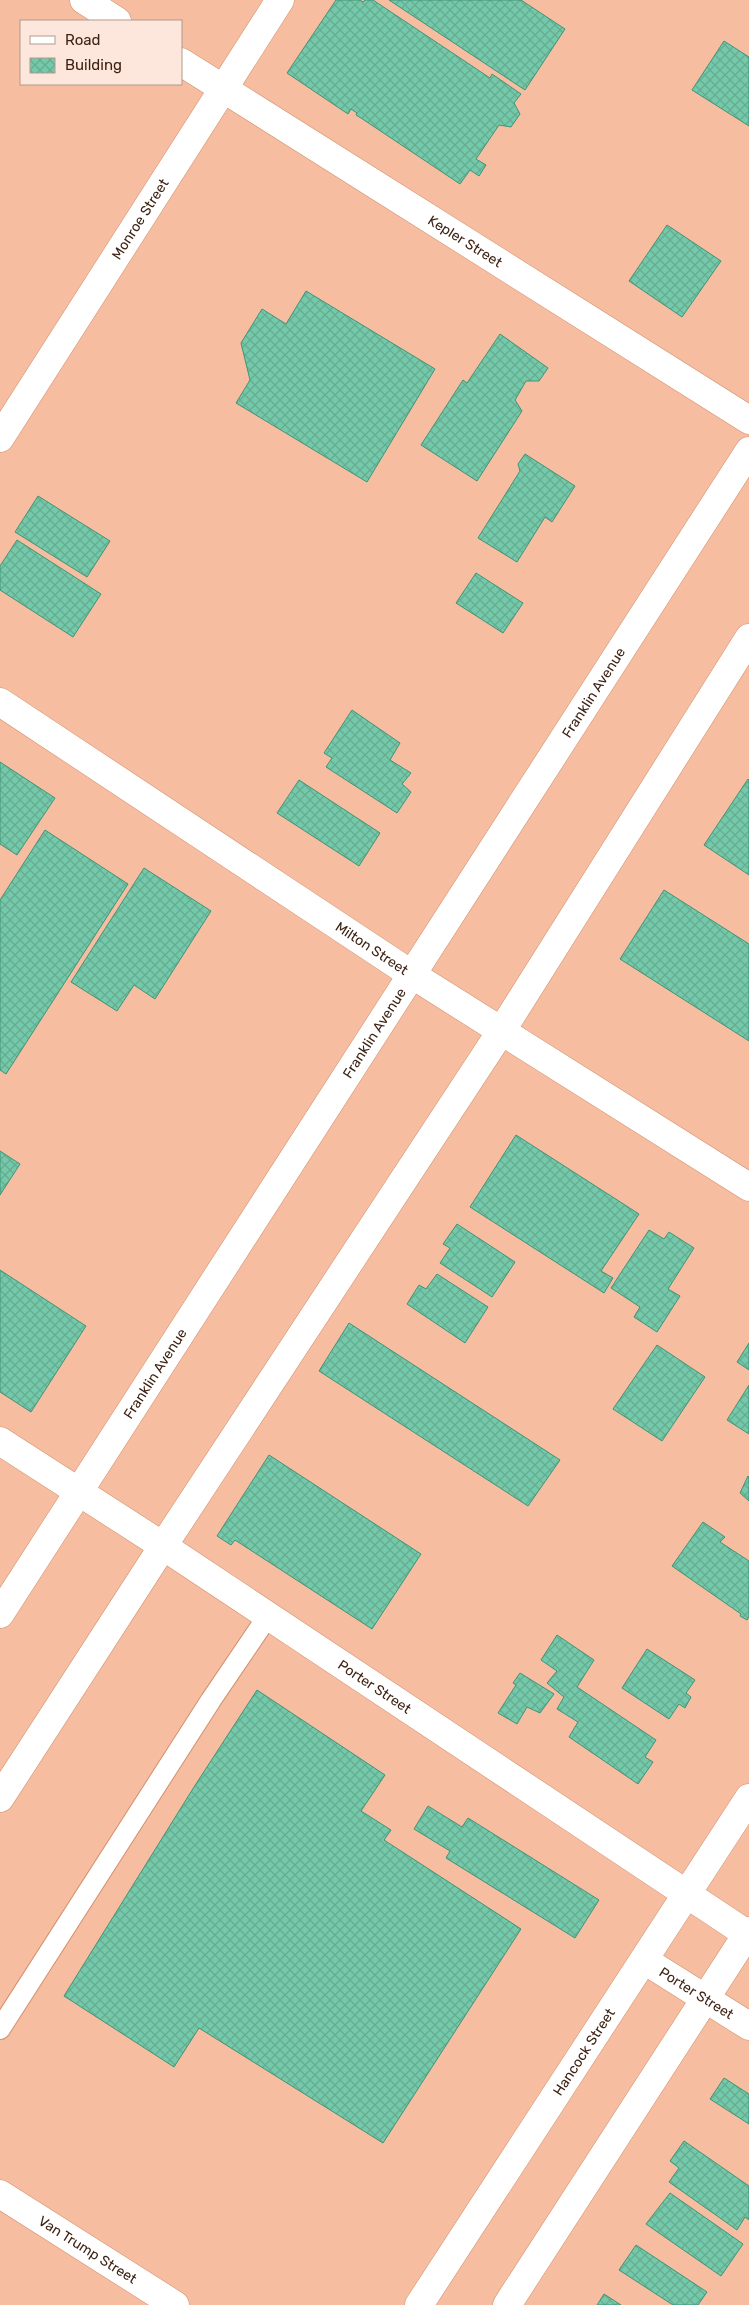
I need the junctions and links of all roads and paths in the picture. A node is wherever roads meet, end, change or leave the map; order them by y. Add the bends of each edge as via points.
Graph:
1 (84, 0) edge
2 (280, 0) edge
3 (115, 20) edge
4 (182, 63) edge
5 (222, 88) junction
6 (749, 420) edge
7 (0, 438) edge
8 (749, 451) edge
9 (749, 638) edge
10 (0, 702) edge
11 (411, 974) junction
12 (502, 1030) junction
13 (749, 1187) edge
14 (0, 1441) edge
15 (79, 1492) junction
16 (162, 1546) junction
17 (0, 1614) edge
18 (268, 1616) junction
19 (0, 1798) edge
20 (749, 1798) edge
21 (687, 1893) junction
22 (748, 1933) edge
23 (644, 1960) junction
24 (706, 1998) junction
25 (749, 2026) edge
26 (0, 2029) edge
27 (0, 2194) edge
28 (175, 2305) edge
29 (419, 2305) edge
30 (507, 2305) edge

1 - 3 street
2 - 5 street, Monroe Street
4 - 5 street, Kepler Street
5 - 6 street, Kepler Street
5 - 7 street, Monroe Street
8 - 11 street, Franklin Avenue
9 - 12 street
10 - 11 street, Milton Street
11 - 12 street, Milton Street
11 - 15 street, Franklin Avenue
12 - 13 street, Milton Street
12 - 16 street
14 - 15 street, Porter Street
15 - 16 street, Porter Street
15 - 17 street, Franklin Avenue
16 - 18 street, Porter Street
16 - 19 street
18 - 21 street, Porter Street
18 - 26 lane
20 - 21 street, Hancock Street
21 - 22 street, Porter Street
21 - 23 street, Hancock Street
22 - 24 street
23 - 24 street, Porter Street
23 - 29 street, Hancock Street
24 - 25 street, Porter Street
24 - 30 street
27 - 28 street, Van Trump Street

